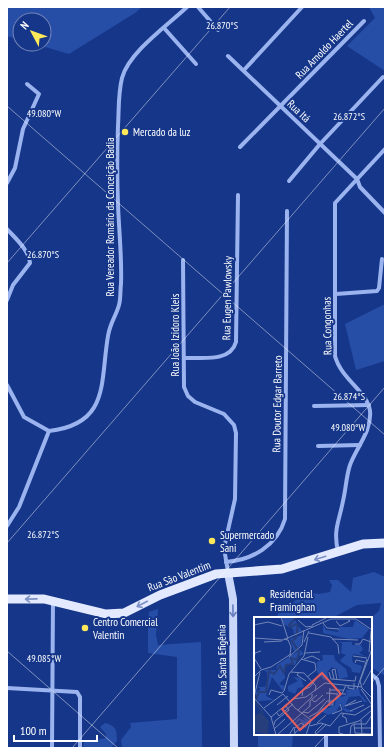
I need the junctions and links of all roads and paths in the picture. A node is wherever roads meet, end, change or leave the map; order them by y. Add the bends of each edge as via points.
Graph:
1 (187, 7) edge
2 (198, 7) edge
3 (302, 7) edge
4 (364, 21) dead end
5 (164, 28) junction
6 (218, 30) dead end
7 (228, 56) dead end
8 (196, 64) dead end
9 (244, 70) junction
10 (383, 77) dead end
11 (27, 84) dead end
12 (280, 106) junction
13 (320, 144) junction
14 (240, 147) dead end
15 (385, 149) edge
16 (357, 179) junction
17 (289, 181) dead end
18 (7, 183) edge
19 (238, 194) dead end
20 (288, 211) dead end
21 (385, 213) edge
22 (7, 229) edge
23 (382, 259) dead end
24 (183, 260) dead end
25 (336, 294) junction
26 (7, 300) edge
27 (184, 358) junction
28 (7, 385) edge
29 (369, 404) junction
30 (314, 406) dead end
31 (49, 431) junction
32 (318, 446) dead end
33 (360, 446) junction
34 (7, 526) edge
35 (385, 543) edge
36 (338, 552) junction
37 (226, 562) junction
38 (228, 573) junction
39 (7, 599) edge
40 (53, 600) junction
41 (372, 675) edge
42 (7, 688) edge
43 (53, 690) junction
44 (326, 735) edge
45 (52, 748) edge
46 (80, 748) edge
47 (234, 748) edge
48 (326, 748) edge
49 (380, 748) edge

1 - 5 street, Rua Vereador Romário da Conceição Badia
2 - 6 street
3 - 9 street
4 - 12 street, Rua Arnoldo Haertel
5 - 8 street
5 - 31 street, Rua Vereador Romário da Conceição Badia via 132,59 122,77 117,178 121,248 119,305 108,335 102,392 93,411 82,421
7 - 9 street, Rua Itá
9 - 12 street, Rua Itá
10 - 13 street
11 - 18 street via 39,94 23,129 15,168
12 - 13 street, Rua Itá
12 - 14 street, Rua Arnoldo Haertel
13 - 16 street, Rua Itá
13 - 17 street
15 - 16 street, Rua Congonhas
16 - 21 street, Rua Itá via 360,188
16 - 25 street, Rua Congonhas via 335,203
19 - 27 street, Rua Eugen Pawlowsky via 234,349 224,356
20 - 37 street, Rua Doutor Edgar Barreto via 285,519 278,535 264,549 252,556
22 - 26 street via 23,247 30,258 30,263 13,285
23 - 25 street via 377,290
24 - 27 street, Rua João Izidoro Kleis
25 - 29 street, Rua Congonhas via 335,356 338,365
27 - 37 street, Rua João Izidoro Kleis via 184,387 188,396 195,402 224,414 234,425 236,433 234,499 225,539
28 - 31 street via 24,417
29 - 30 street
29 - 33 street via 370,421
31 - 34 street via 19,507
32 - 33 street
33 - 36 street via 349,466 336,528
35 - 36 main road, Rua São Valentim via 363,544
36 -> 38 main road, Rua São Valentim via 282,569
37 - 38 street, Rua João Izidoro Kleis
38 -> 40 main road, Rua São Valentim via 216,574 189,584 124,613 106,614
38 -> 47 street, Rua Santa Efigênia via 233,600
40 -> 39 main road, Rua São Valentim
40 - 43 street
41 - 49 street via 377,679 379,686
42 - 43 street
43 - 45 street
43 - 46 street via 74,690 79,694
44 - 48 street

